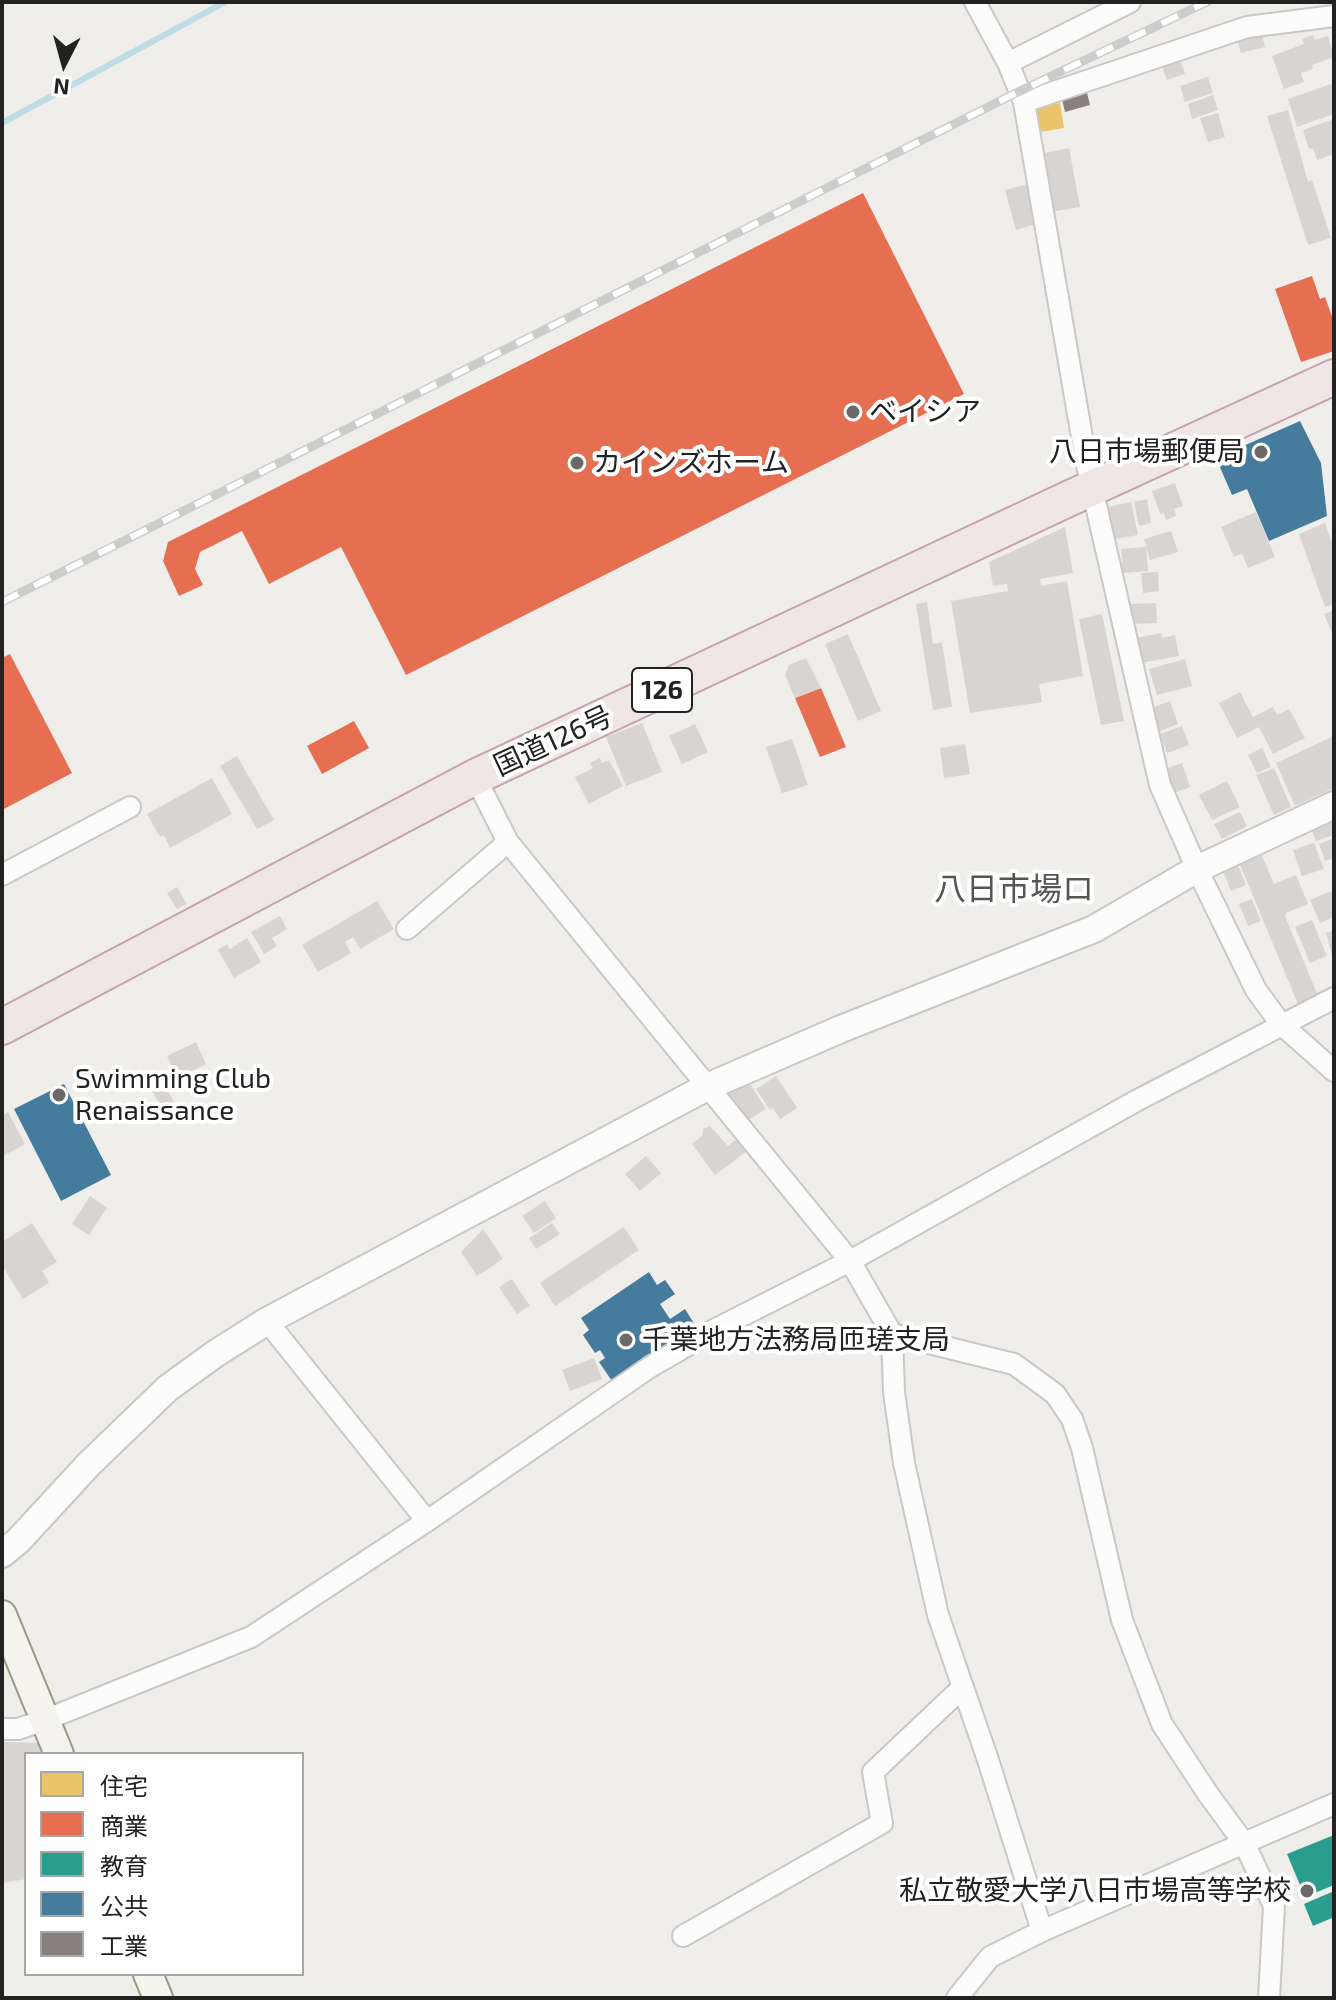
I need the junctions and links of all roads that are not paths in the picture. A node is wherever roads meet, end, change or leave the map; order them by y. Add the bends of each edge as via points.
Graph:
1 (975, 2) edge
2 (1130, 2) edge
3 (1333, 20) edge
4 (1008, 63) junction
5 (1024, 102) junction
6 (1334, 377) edge
7 (1092, 488) junction
8 (475, 777) junction
9 (1334, 805) edge
10 (130, 807) dead end
11 (508, 842) junction
12 (1197, 869) junction
13 (2, 875) edge
14 (407, 929) dead end
15 (1334, 998) edge
16 (1281, 1024) junction
17 (2, 1027) edge
18 (1334, 1071) edge
19 (707, 1087) junction
20 (850, 1261) junction
21 (267, 1321) junction
22 (892, 1334) junction
23 (427, 1521) junction
24 (2, 1554) edge
25 (2, 1615) edge
26 (963, 1687) junction
27 (45, 1720) junction
28 (2, 1729) edge
29 (58, 1752) edge
30 (1334, 1804) edge
31 (1244, 1843) junction
32 (1042, 1931) junction
33 (683, 1936) dead end
34 (149, 1976) edge
35 (158, 1998) edge
36 (957, 1998) edge
37 (1269, 1998) edge

1 - 4 street
2 - 4 street
3 - 5 street via 1247,27
4 - 5 street
5 - 7 street
6 - 7 highway, 国道126号 / 126
7 - 8 highway, 国道126号 / 126
7 - 12 street via 1160,785
8 - 11 street
8 - 17 highway, 国道126号 / 126
9 - 12 street
10 - 13 street
11 - 14 street
11 - 19 street
12 - 16 street via 1256,990
12 - 19 street via 1094,929
15 - 16 street
16 - 18 street
16 - 20 street
19 - 20 street
19 - 21 street
20 - 22 street
20 - 23 street via 650,1367
21 - 23 street
21 - 24 street via 168,1388
22 - 26 street via 904,1463 938,1615
22 - 31 street via 1014,1364 1055,1394 1072,1419 1082,1448 1122,1620 1162,1724
23 - 27 street via 251,1637
25 - 27 main road
26 - 32 street
26 - 33 street via 873,1772 882,1823
27 - 28 street
27 - 29 main road
30 - 31 street
31 - 32 street
31 - 37 street via 1274,1906
32 - 36 street via 990,1957
34 - 35 main road

